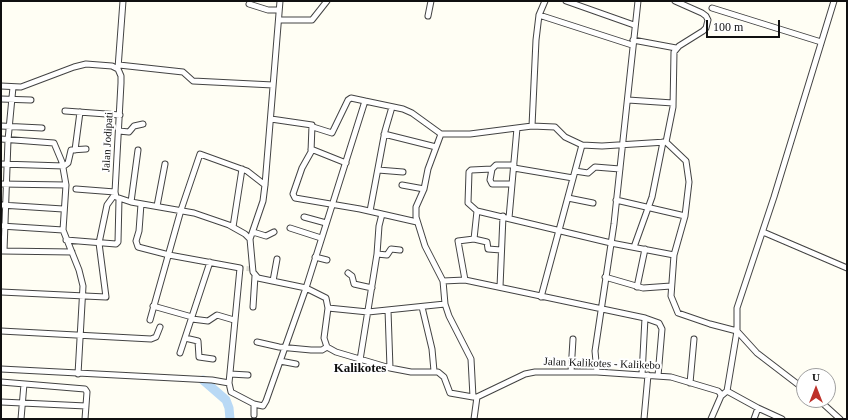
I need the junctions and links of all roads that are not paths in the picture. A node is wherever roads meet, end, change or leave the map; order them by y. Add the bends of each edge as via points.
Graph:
1 (123, 1) edge
2 (280, 1) edge
3 (327, 1) edge
4 (429, 1) edge
5 (545, 1) edge
6 (566, 1) edge
7 (638, 1) edge
8 (675, 1) edge
9 (834, 1) edge
10 (249, 4) dead end
11 (712, 8) dead end
12 (279, 10) junction
13 (539, 15) junction
14 (428, 16) dead end
15 (279, 20) junction
16 (634, 25) junction
17 (821, 42) junction
18 (633, 43) junction
19 (676, 48) junction
20 (118, 67) junction
21 (273, 85) junction
22 (1, 86) edge
23 (13, 87) junction
24 (1, 99) edge
25 (12, 99) junction
26 (32, 100) dead end
27 (628, 100) junction
28 (364, 101) junction
29 (673, 103) junction
30 (392, 107) junction
31 (65, 111) dead end
32 (80, 112) junction
33 (120, 116) junction
34 (271, 119) junction
35 (143, 124) dead end
36 (1, 126) edge
37 (532, 126) junction
38 (9, 127) junction
39 (312, 127) junction
40 (42, 128) dead end
41 (517, 128) junction
42 (119, 132) junction
43 (384, 134) junction
44 (441, 134) junction
45 (1, 139) edge
46 (8, 140) junction
47 (664, 142) junction
48 (623, 144) junction
49 (582, 145) junction
50 (436, 147) junction
51 (86, 149) dead end
52 (311, 149) junction
53 (75, 150) junction
54 (138, 150) dead end
55 (346, 163) junction
56 (1, 164) edge
57 (8, 164) junction
58 (165, 164) dead end
59 (64, 166) junction
60 (514, 166) junction
61 (492, 169) junction
62 (620, 169) junction
63 (242, 170) junction
64 (378, 170) junction
65 (575, 171) junction
66 (402, 172) dead end
67 (573, 178) junction
68 (4, 184) edge
69 (512, 184) junction
70 (66, 185) junction
71 (265, 185) junction
72 (402, 185) dead end
73 (76, 189) dead end
74 (424, 189) junction
75 (115, 193) junction
76 (568, 198) junction
77 (119, 199) junction
78 (616, 200) junction
79 (132, 202) junction
80 (593, 203) dead end
81 (142, 204) junction
82 (332, 204) junction
83 (4, 205) edge
84 (157, 206) junction
85 (649, 206) junction
86 (64, 209) junction
87 (181, 210) junction
88 (370, 211) junction
89 (477, 211) junction
90 (382, 214) junction
91 (503, 216) junction
92 (685, 216) junction
93 (304, 217) dead end
94 (510, 218) junction
95 (417, 222) junction
96 (326, 224) junction
97 (3, 227) edge
98 (233, 228) junction
99 (290, 228) dead end
100 (559, 229) junction
101 (63, 230) junction
102 (253, 232) junction
103 (274, 232) dead end
104 (763, 232) junction
105 (322, 238) junction
106 (250, 239) junction
107 (474, 239) junction
108 (66, 240) junction
109 (98, 243) junction
110 (611, 243) junction
111 (634, 247) junction
112 (400, 250) dead end
113 (501, 250) junction
114 (645, 250) junction
115 (2, 251) edge
116 (72, 252) junction
117 (377, 254) junction
118 (169, 255) junction
119 (674, 255) junction
120 (315, 257) junction
121 (276, 259) dead end
122 (327, 260) dead end
123 (210, 262) junction
124 (847, 268) edge
125 (348, 273) dead end
126 (255, 276) junction
127 (605, 277) junction
128 (465, 280) junction
129 (273, 281) junction
130 (443, 282) junction
131 (671, 286) junction
132 (637, 287) junction
133 (306, 288) junction
134 (372, 288) junction
135 (500, 288) junction
136 (1, 292) edge
137 (83, 296) junction
138 (540, 297) junction
139 (445, 304) junction
140 (153, 306) junction
141 (253, 307) dead end
142 (328, 308) junction
143 (422, 308) junction
144 (388, 310) junction
145 (601, 310) junction
146 (368, 312) junction
147 (192, 318) junction
148 (645, 318) junction
149 (150, 320) dead end
150 (234, 320) junction
151 (160, 326) dead end
152 (1, 331) edge
153 (737, 331) junction
154 (81, 336) junction
155 (185, 338) junction
156 (573, 339) dead end
157 (694, 339) dead end
158 (257, 342) dead end
159 (284, 347) junction
160 (327, 347) junction
161 (180, 353) dead end
162 (213, 359) dead end
163 (360, 360) junction
164 (280, 361) junction
165 (296, 364) dead end
166 (1, 368) edge
167 (390, 368) junction
168 (434, 371) junction
169 (571, 372) junction
170 (597, 372) junction
171 (78, 374) junction
172 (230, 374) junction
173 (248, 375) dead end
174 (642, 375) junction
175 (648, 375) junction
176 (658, 376) junction
177 (1, 382) edge
178 (229, 383) junction
179 (690, 383) junction
180 (796, 383) edge
181 (24, 384) junction
182 (727, 391) junction
183 (721, 396) junction
184 (475, 397) junction
185 (1, 402) edge
186 (23, 403) junction
187 (254, 404) junction
188 (86, 406) junction
189 (758, 408) junction
190 (827, 408) edge
191 (254, 415) dead end
192 (835, 416) edge
193 (21, 419) edge
194 (85, 419) edge
195 (474, 419) edge
196 (644, 419) edge
197 (711, 419) edge
198 (754, 419) edge
199 (782, 419) edge
200 (840, 419) edge

1 - 20 street, Jalan Jodipati
2 - 12 street
3 - 15 street via 312,20
4 - 14 street
5 - 13 street
6 - 16 street
7 - 16 street
8 - 19 street via 702,13 708,20 706,28 700,34
9 - 17 street
10 - 12 street via 267,10
11 - 17 street
12 - 15 street
13 - 18 street
13 - 37 street
15 - 21 street
16 - 18 street
17 - 104 street
18 - 19 street
18 - 27 street
19 - 29 street via 672,81
20 - 21 street via 183,72 192,80
20 - 23 street via 86,64 28,85
20 - 33 street, Jalan Jodipati via 121,76
21 - 34 street
22 - 23 street
23 - 25 street
24 - 25 street
25 - 26 street
25 - 38 street
27 - 29 street
27 - 48 street
28 - 30 street
28 - 39 street via 353,98 348,100 332,133
28 - 55 street
29 - 47 street
30 - 43 street
30 - 44 street via 412,114
31 - 32 street
32 - 33 street
32 - 53 street
33 - 42 street, Jalan Jodipati
34 - 39 street via 310,124
34 - 71 street
35 - 42 street via 134,126 128,132
36 - 38 street
37 - 41 street
37 - 49 street via 555,127 565,137
38 - 40 street
38 - 46 street
39 - 52 street
41 - 44 street via 470,134
41 - 60 street
42 - 75 street, Jalan Jodipati
43 - 50 street
43 - 64 street
44 - 50 street
45 - 46 street
46 - 57 street
46 - 59 street via 54,143
47 - 48 street
47 - 85 street
47 - 92 street via 686,162 688,167
48 - 49 street
48 - 62 street
49 - 65 street
50 - 74 street
51 - 53 street
52 - 55 street
52 - 82 street via 293,196 304,201
53 - 59 street via 70,151 68,163
54 - 79 street
55 - 82 street
56 - 57 street
57 - 59 street
57 - 68 street
58 - 84 street
59 - 70 street
60 - 61 street via 496,165
60 - 67 street
60 - 69 street
61 - 69 street via 492,184
61 - 89 street via 469,172 468,201
62 - 65 street via 595,167 588,173
62 - 78 street
63 - 71 street
63 - 87 street via 200,154
63 - 98 street
64 - 66 street
64 - 88 street
65 - 67 street
67 - 76 street
68 - 70 street
68 - 83 street
69 - 94 street
70 - 86 street
71 - 102 street via 263,201
72 - 74 street
73 - 75 street
74 - 95 street via 416,207
75 - 77 street
75 - 109 street via 107,205
76 - 80 street
76 - 100 street
77 - 79 street
77 - 109 street via 118,242
78 - 85 street
78 - 110 street
79 - 81 street
81 - 84 street
81 - 118 street via 136,246
82 - 88 street
82 - 96 street
83 - 86 street
83 - 97 street
84 - 87 street
85 - 92 street
85 - 111 street
86 - 101 street
87 - 98 street
87 - 118 street
88 - 90 street
89 - 91 street
89 - 107 street
90 - 95 street
90 - 117 street
91 - 94 street
91 - 113 street
92 - 119 street
93 - 96 street
94 - 100 street
95 - 130 street via 429,255
96 - 105 street
97 - 101 street
97 - 115 street
98 - 106 street via 246,234
99 - 105 street
100 - 110 street
100 - 138 street
101 - 108 street
102 - 103 street via 266,236
102 - 106 street
104 - 124 street
104 - 153 street via 737,308
105 - 120 street
106 - 126 street
107 - 113 street via 485,241 488,249
107 - 128 street via 458,241
108 - 109 street
108 - 116 street
109 - 137 street via 107,296
110 - 111 street
110 - 127 street
111 - 114 street
112 - 117 street via 391,249 388,255
113 - 135 street
114 - 119 street
114 - 132 street
115 - 116 street
116 - 137 street via 81,277
117 - 134 street
118 - 123 street
118 - 140 street
119 - 131 street
120 - 122 street
120 - 133 street
121 - 129 street
123 - 147 street
123 - 150 street via 240,268
125 - 134 street via 352,276 354,284
126 - 129 street
126 - 141 street
127 - 132 street
127 - 145 street
128 - 130 street
128 - 135 street
129 - 133 street
130 - 139 street
131 - 132 street
131 - 153 street via 672,302 678,313
133 - 142 street via 326,298
133 - 159 street
134 - 146 street
135 - 138 street
136 - 137 street
137 - 154 street
138 - 145 street
139 - 143 street
139 - 184 street via 471,358
140 - 147 street
140 - 149 street
142 - 146 street
142 - 160 street via 324,338
143 - 144 street
143 - 168 street via 432,349
144 - 146 street
144 - 167 street
145 - 148 street
145 - 170 street via 595,351
146 - 163 street
147 - 150 street via 208,321 217,315
147 - 155 street
148 - 174 street
148 - 176 street via 659,323 662,329
150 - 172 street
151 - 154 street via 157,335 151,339
152 - 154 street
153 - 180 street via 762,358
153 - 182 street
154 - 171 street
155 - 161 street
155 - 162 street via 198,341 198,357
156 - 169 street
157 - 179 street
158 - 159 street
159 - 160 street via 318,351
159 - 164 street
160 - 163 street
163 - 167 street
164 - 165 street
164 - 187 street via 265,404
166 - 171 street
167 - 168 street via 411,372
168 - 184 street via 444,377 450,393
169 - 170 street, Jalan Kalikotes - Kalikebo
169 - 184 street, Jalan Kalikotes - Kalikebo via 530,372
170 - 174 street, Jalan Kalikotes - Kalikebo
171 - 178 street
172 - 173 street
172 - 178 street
174 - 175 street, Jalan Kalikotes - Kalikebo
175 - 176 street, Jalan Kalikotes - Kalikebo
175 - 196 street
176 - 179 street, Jalan Kalikotes - Kalikebo
177 - 181 street
178 - 187 street via 231,392
179 - 183 street, Jalan Kalikotes - Kalikebo via 718,391
181 - 186 street
181 - 188 street via 85,389
182 - 183 street
182 - 189 street
183 - 197 street
184 - 195 street
185 - 186 street
186 - 188 street
186 - 193 street
187 - 191 street
188 - 194 street
189 - 198 street
189 - 199 street
190 - 192 street
192 - 200 street

